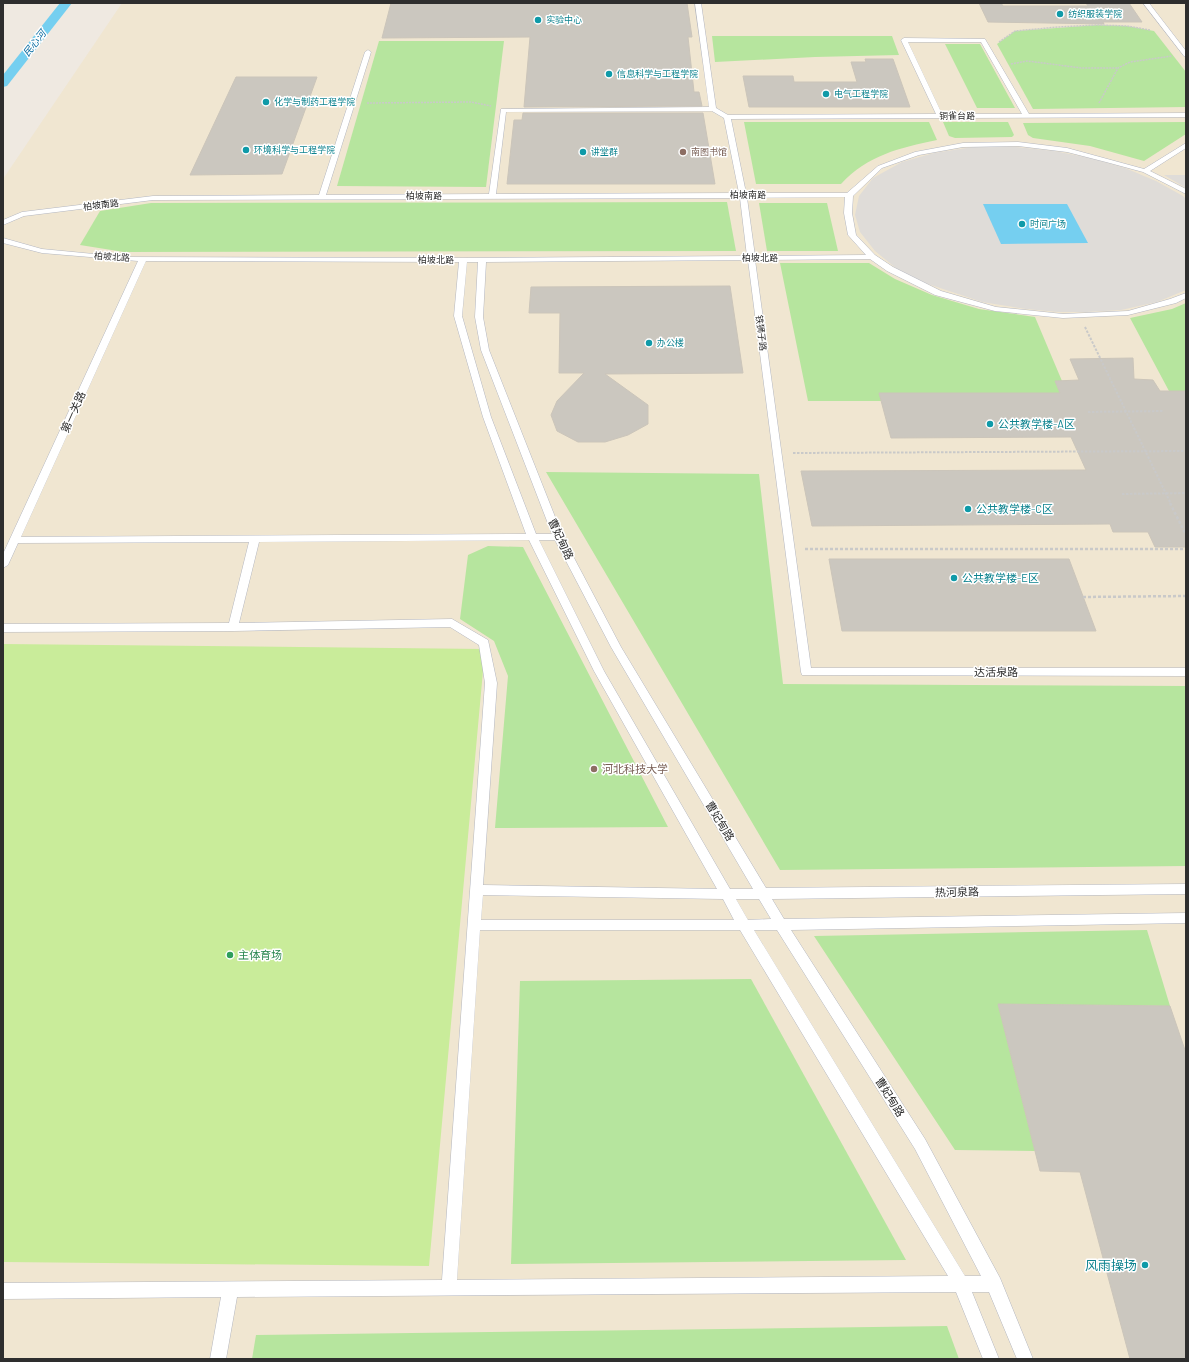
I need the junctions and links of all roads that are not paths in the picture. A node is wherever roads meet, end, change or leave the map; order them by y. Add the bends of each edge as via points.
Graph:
1 (698, 3) edge
2 (1146, 3) edge
3 (368, 52) dead end
4 (1186, 55) edge
5 (713, 109) junction
6 (1026, 115) junction
7 (1186, 115) edge
8 (940, 116) junction
9 (727, 117) junction
10 (1186, 145) edge
11 (1145, 171) junction
12 (1186, 192) edge
13 (848, 195) junction
14 (492, 196) junction
15 (743, 196) junction
16 (322, 197) junction
17 (3, 223) edge
18 (3, 240) edge
19 (872, 257) junction
20 (752, 258) junction
21 (143, 259) junction
22 (463, 260) junction
23 (482, 260) junction
24 (1186, 295) edge
25 (532, 537) junction
26 (558, 537) junction
27 (255, 539) junction
28 (15, 540) junction
29 (3, 565) edge
30 (233, 627) junction
31 (3, 628) edge
32 (806, 672) joint
33 (1186, 672) edge
34 (1186, 889) edge
35 (476, 890) junction
36 (727, 894) junction
37 (763, 894) junction
38 (1186, 918) edge
39 (474, 925) junction
40 (744, 925) junction
41 (781, 925) junction
42 (961, 1284) junction
43 (994, 1284) junction
44 (449, 1287) junction
45 (230, 1289) junction
46 (3, 1291) edge
47 (218, 1359) edge
48 (990, 1359) edge
49 (1025, 1359) edge

1 - 5 lane
2 - 4 lane
3 - 16 lane
5 - 9 lane
5 - 14 lane via 503,110
6 - 7 lane, 铜雀台路
6 - 8 lane, 铜雀台路
6 - 8 lane via 983,40 904,40
8 - 9 lane, 铜雀台路
9 - 15 lane, 铁狮子路
10 - 11 lane
11 - 12 lane
11 - 13 lane via 1067,150 1018,144 963,145 917,153 880,167
13 - 15 lane, 柏坡南路
13 - 19 lane via 852,235
14 - 15 lane, 柏坡南路
14 - 16 lane, 柏坡南路
15 - 20 lane, 铁狮子路
16 - 17 lane, 柏坡南路 via 153,198 22,214
18 - 21 lane, 柏坡北路 via 42,251
19 - 20 lane, 柏坡北路
19 - 24 lane via 938,293 995,309 1063,316 1128,313
20 - 23 lane, 柏坡北路
20 - 32 lane, 铁狮子路
21 - 22 lane, 柏坡北路
21 - 28 lane, 第一关路
22 - 23 lane, 柏坡北路
22 - 25 lane via 458,316 487,417
23 - 26 lane, 曹妃甸路 via 479,317 485,350
25 - 26 lane
25 - 27 lane
25 - 36 lane via 600,671
26 - 37 lane, 曹妃甸路 via 616,648
27 - 28 lane
27 - 30 lane
28 - 29 lane, 第一关路
30 - 31 lane
30 - 35 lane via 452,623 484,643 491,683
32 - 33 lane, 达活泉路
34 - 37 lane, 热河泉路
35 - 36 lane, 热河泉路
35 - 39 lane
36 - 37 lane, 热河泉路
36 - 40 lane
37 - 41 lane, 曹妃甸路
38 - 41 lane
39 - 40 lane
39 - 44 lane
40 - 41 lane
40 - 42 lane
41 - 43 lane, 曹妃甸路 via 920,1144
42 - 43 lane
42 - 44 lane
42 - 48 lane
43 - 49 lane, 曹妃甸路
44 - 45 lane
45 - 46 lane
45 - 47 lane

